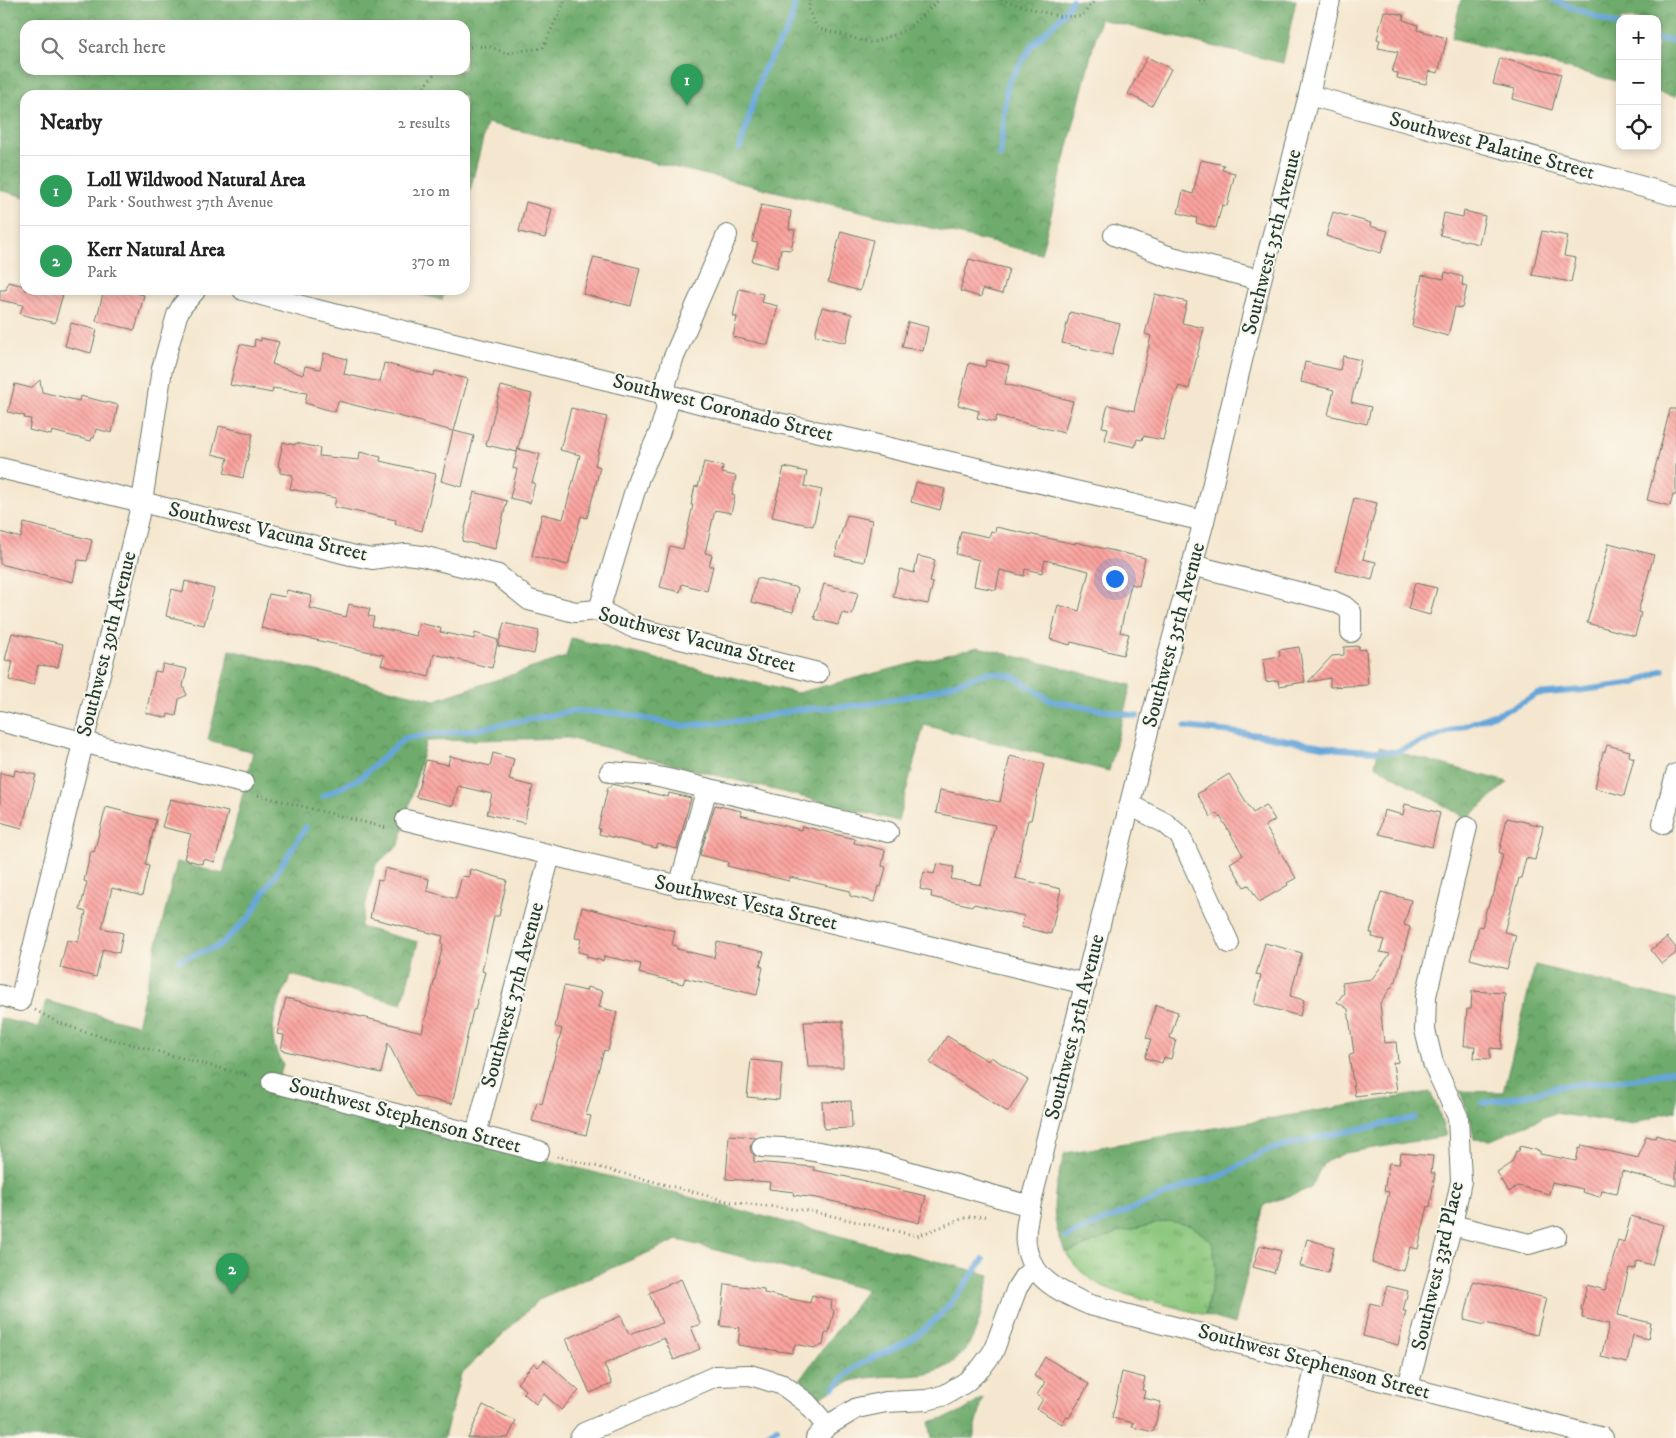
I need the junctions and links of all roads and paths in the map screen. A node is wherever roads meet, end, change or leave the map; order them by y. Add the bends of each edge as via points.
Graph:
1 (565, 0) edge
2 (811, 0) edge
3 (939, 0) edge
4 (1001, 0) edge
5 (1095, 0) edge
6 (1199, 0) edge
7 (1209, 0) edge
8 (1330, 0) edge
9 (470, 47) edge
10 (433, 75) edge
11 (422, 90) edge
12 (1309, 95) junction
13 (1676, 196) edge
14 (727, 235) dead end
15 (1114, 235) dead end
16 (1261, 280) junction
17 (192, 295) edge
18 (261, 295) edge
19 (665, 394) junction
20 (0, 468) edge
21 (142, 502) junction
22 (1204, 521) junction
23 (1192, 565) junction
24 (599, 610) junction
25 (1351, 632) dead end
26 (818, 674) dead end
27 (0, 721) edge
28 (83, 742) junction
29 (610, 772) dead end
30 (1676, 774) edge
31 (243, 783) joint
32 (706, 788) junction
33 (1130, 805) junction
34 (406, 820) joint
35 (1663, 823) dead end
36 (1468, 827) dead end
37 (888, 832) dead end
38 (550, 855) junction
39 (679, 887) junction
40 (1229, 943) dead end
41 (1086, 984) junction
42 (0, 996) edge
43 (20, 1000) junction
44 (272, 1082) joint
45 (476, 1134) junction
46 (762, 1147) dead end
47 (539, 1152) joint
48 (1030, 1206) junction
49 (992, 1216) dead end
50 (1452, 1225) junction
51 (1556, 1236) dead end
52 (1035, 1268) junction
53 (1317, 1362) junction
54 (1408, 1386) junction
55 (822, 1432) edge
56 (580, 1438) edge
57 (1298, 1438) edge
58 (1603, 1438) edge

1 - 9 path via 543,48 505,53 489,46
2 - 3 path via 808,8 816,28 871,43 906,30
4 - 5 path via 1061,18 1082,16
6 - 7 path
8 - 12 street, Southwest 35th Avenue
10 - 11 path
12 - 13 street, Southwest Palatine Street
12 - 16 street, Southwest 35th Avenue
14 - 19 street via 673,359
15 - 16 street via 1168,256
16 - 22 street, Southwest 35th Avenue
17 - 21 street, Southwest 39th Avenue via 178,315 162,369
18 - 19 street, Southwest Coronado Street
19 - 22 street, Southwest Coronado Street via 760,419
19 - 24 street via 666,411 659,434 639,477
20 - 21 street, Southwest Vacuna Street
21 - 24 street, Southwest Vacuna Street via 351,555 372,559 417,555 498,575 529,600 575,612
21 - 28 street, Southwest 39th Avenue
22 - 23 street, Southwest 35th Avenue
23 - 25 street via 1344,606 1351,612
23 - 33 street, Southwest 35th Avenue
24 - 26 street, Southwest Vacuna Street via 632,627
27 - 28 street
28 - 31 street
28 - 43 street, Southwest 39th Avenue
29 - 32 street via 648,775
30 - 35 street
31 - 34 path via 248,792 389,828
32 - 37 street
32 - 39 street
33 - 40 street via 1165,823 1180,836
33 - 41 street, Southwest 35th Avenue
34 - 38 street, Southwest Vesta Street
36 - 50 street, Southwest 33rd Place via 1426,996 1425,1030 1433,1063 1458,1117 1460,1180
38 - 39 street, Southwest Vesta Street
38 - 45 street, Southwest 37th Avenue
39 - 41 street, Southwest Vesta Street
41 - 48 street, Southwest 35th Avenue
42 - 43 street
43 - 44 path via 78,1030
44 - 45 street, Southwest Stephenson Street
45 - 47 street, Southwest Stephenson Street
46 - 48 street via 809,1150 876,1162
47 - 49 path via 731,1202 811,1211 917,1236 967,1217
48 - 52 street, Southwest 35th Avenue via 1026,1244
50 - 51 street via 1529,1244
50 - 54 street, Southwest 33rd Place
52 - 53 street, Southwest Stephenson Street via 1054,1287 1090,1304
52 - 55 street via 1017,1288 993,1352 966,1382 945,1395 927,1400 886,1402 857,1408
53 - 54 street, Southwest Stephenson Street
53 - 57 street
54 - 58 street, Southwest Stephenson Street
55 - 56 street via 807,1403 783,1385 750,1375 716,1376 584,1433

